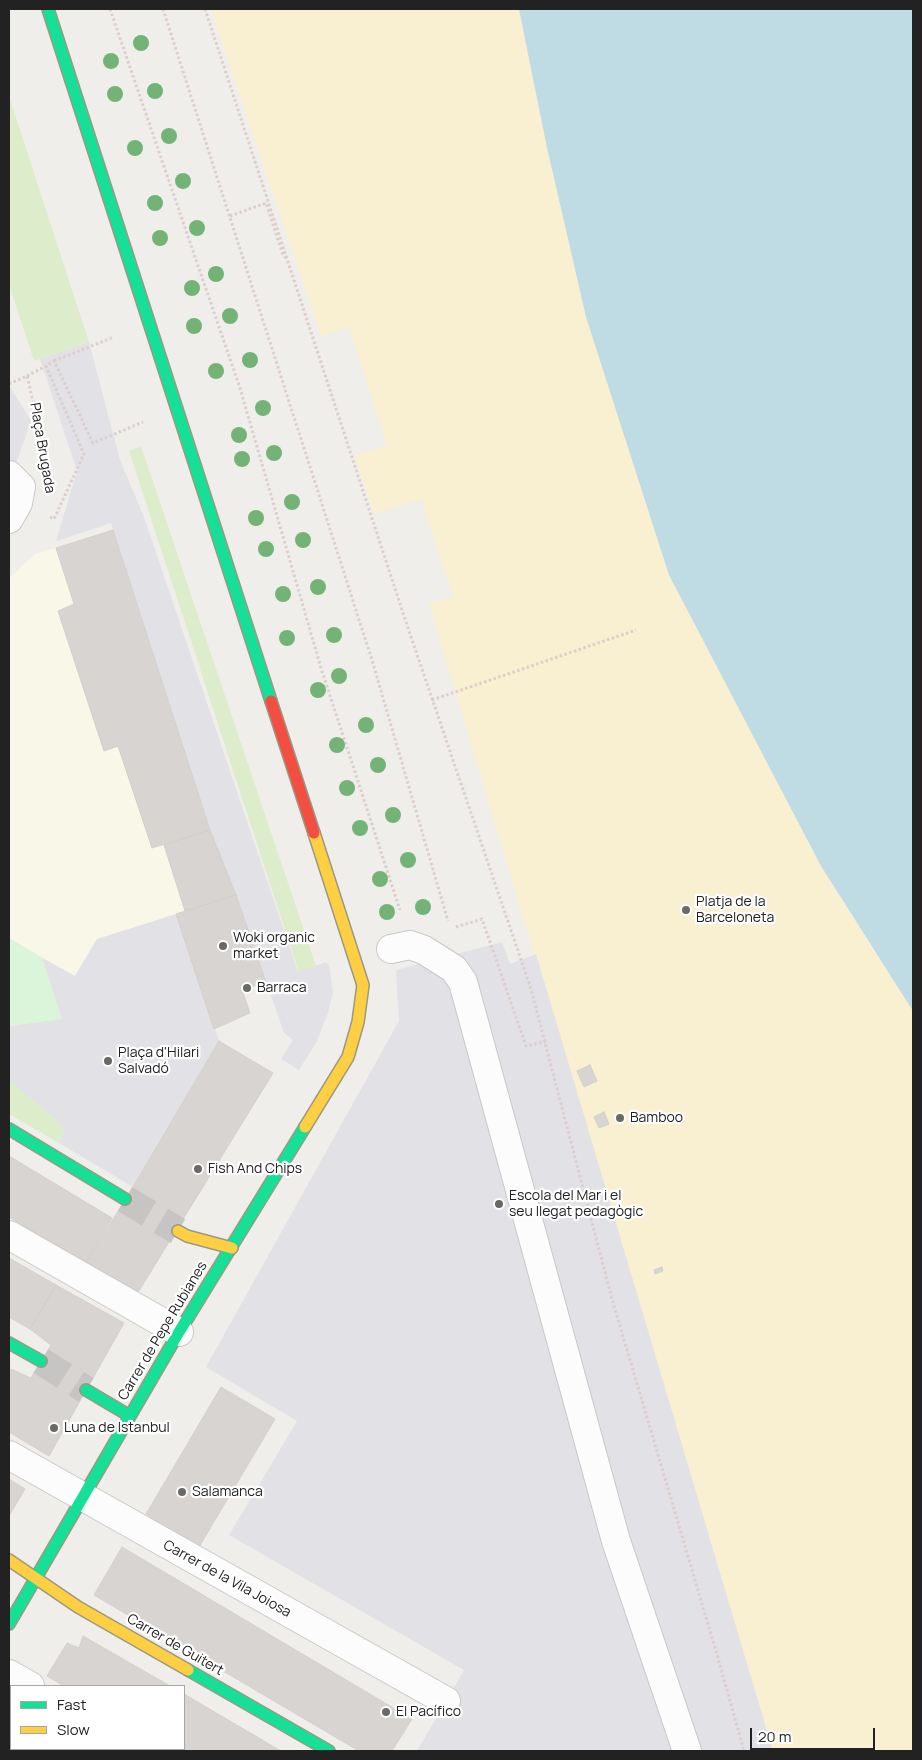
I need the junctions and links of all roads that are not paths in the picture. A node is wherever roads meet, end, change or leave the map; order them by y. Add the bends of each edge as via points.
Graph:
1 (48, 9) edge
2 (15, 481) edge
3 (9, 519) edge
4 (401, 947) road end
5 (9, 1129) edge
6 (125, 1199) tunnel mouth
7 (178, 1231) tunnel mouth
8 (9, 1235) edge
9 (232, 1248) junction
10 (179, 1332) junction
11 (9, 1343) edge
12 (40, 1362) tunnel mouth
13 (86, 1390) tunnel mouth
14 (130, 1416) junction
15 (9, 1455) edge
16 (81, 1498) junction
17 (9, 1560) edge
18 (36, 1578) junction
19 (9, 1624) edge
20 (9, 1674) edge
21 (28, 1685) edge
22 (446, 1701) dead end
23 (329, 1751) edge
24 (687, 1751) edge

1 - 9 street, Carrer de Pepe Rubianes via 363,986 358,1022 348,1057
2 - 3 street via 18,504
4 - 24 street via 424,950 454,969 463,982 616,1541
5 - 6 street
7 - 9 street
8 - 10 street
9 - 10 street, Carrer de Pepe Rubianes
10 - 14 street, Carrer de Pepe Rubianes
11 - 12 street
13 - 14 street
14 - 16 street, Carrer de Pepe Rubianes
15 - 16 street, Carrer de la Vila Joiosa
16 - 18 street, Carrer de Pepe Rubianes
16 - 22 street, Carrer de la Vila Joiosa
17 - 18 street, Carrer de Guitert
18 - 19 street, Carrer de Pepe Rubianes
18 - 23 street, Carrer de Guitert via 78,1607
20 - 21 street

